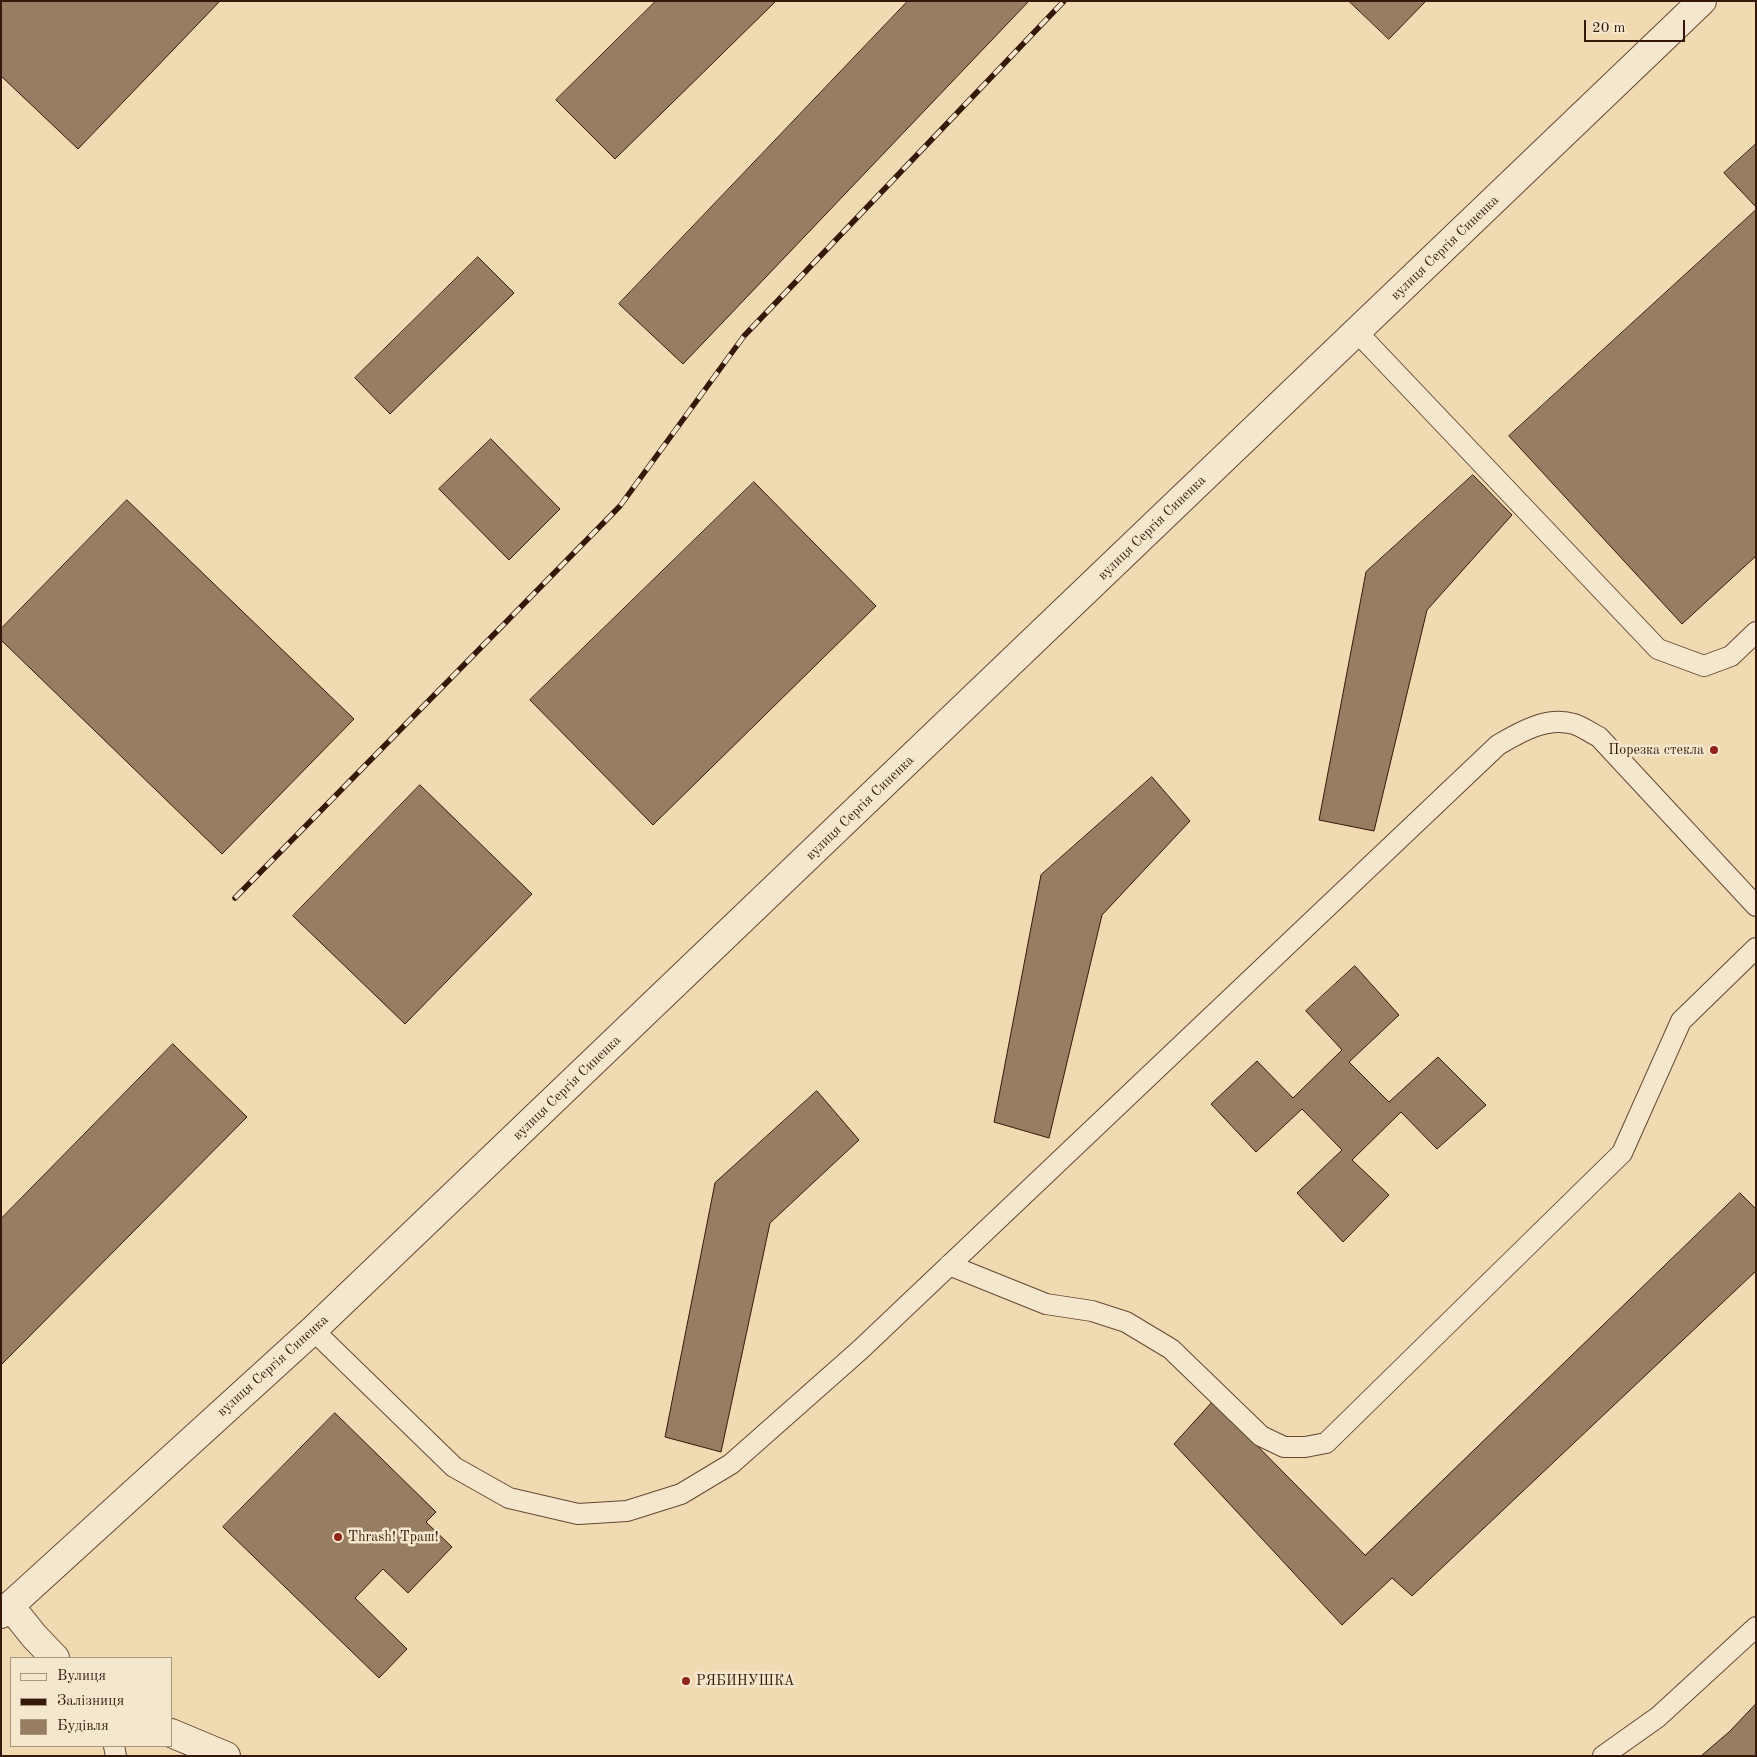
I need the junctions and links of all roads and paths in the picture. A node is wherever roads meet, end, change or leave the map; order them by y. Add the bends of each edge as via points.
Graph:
1 (1702, 1) edge
2 (1357, 332) junction
3 (1756, 632) edge
4 (1756, 906) edge
5 (1756, 948) edge
6 (949, 1264) junction
7 (313, 1330) junction
8 (6, 1610) edge
9 (1756, 1627) edge
10 (54, 1657) edge
11 (172, 1733) edge
12 (226, 1756) edge
13 (1603, 1756) edge

1 - 2 street, вулиця Сергія Синенка
2 - 3 lane via 1658,649 1704,666 1731,656
2 - 7 street, вулиця Сергія Синенка
4 - 6 lane via 1599,737 1574,724 1550,722 1522,730 1498,745
5 - 6 lane via 1681,1021 1622,1153 1326,1443 1284,1447 1261,1436 1172,1349 1126,1322 1092,1311 1046,1304
6 - 7 lane via 860,1350 730,1464 681,1494 627,1511 578,1514 509,1498 454,1467
7 - 8 street, вулиця Сергія Синенка
8 - 10 street, вулиця Сергія Синенка
9 - 13 lane via 1658,1717
11 - 12 street

